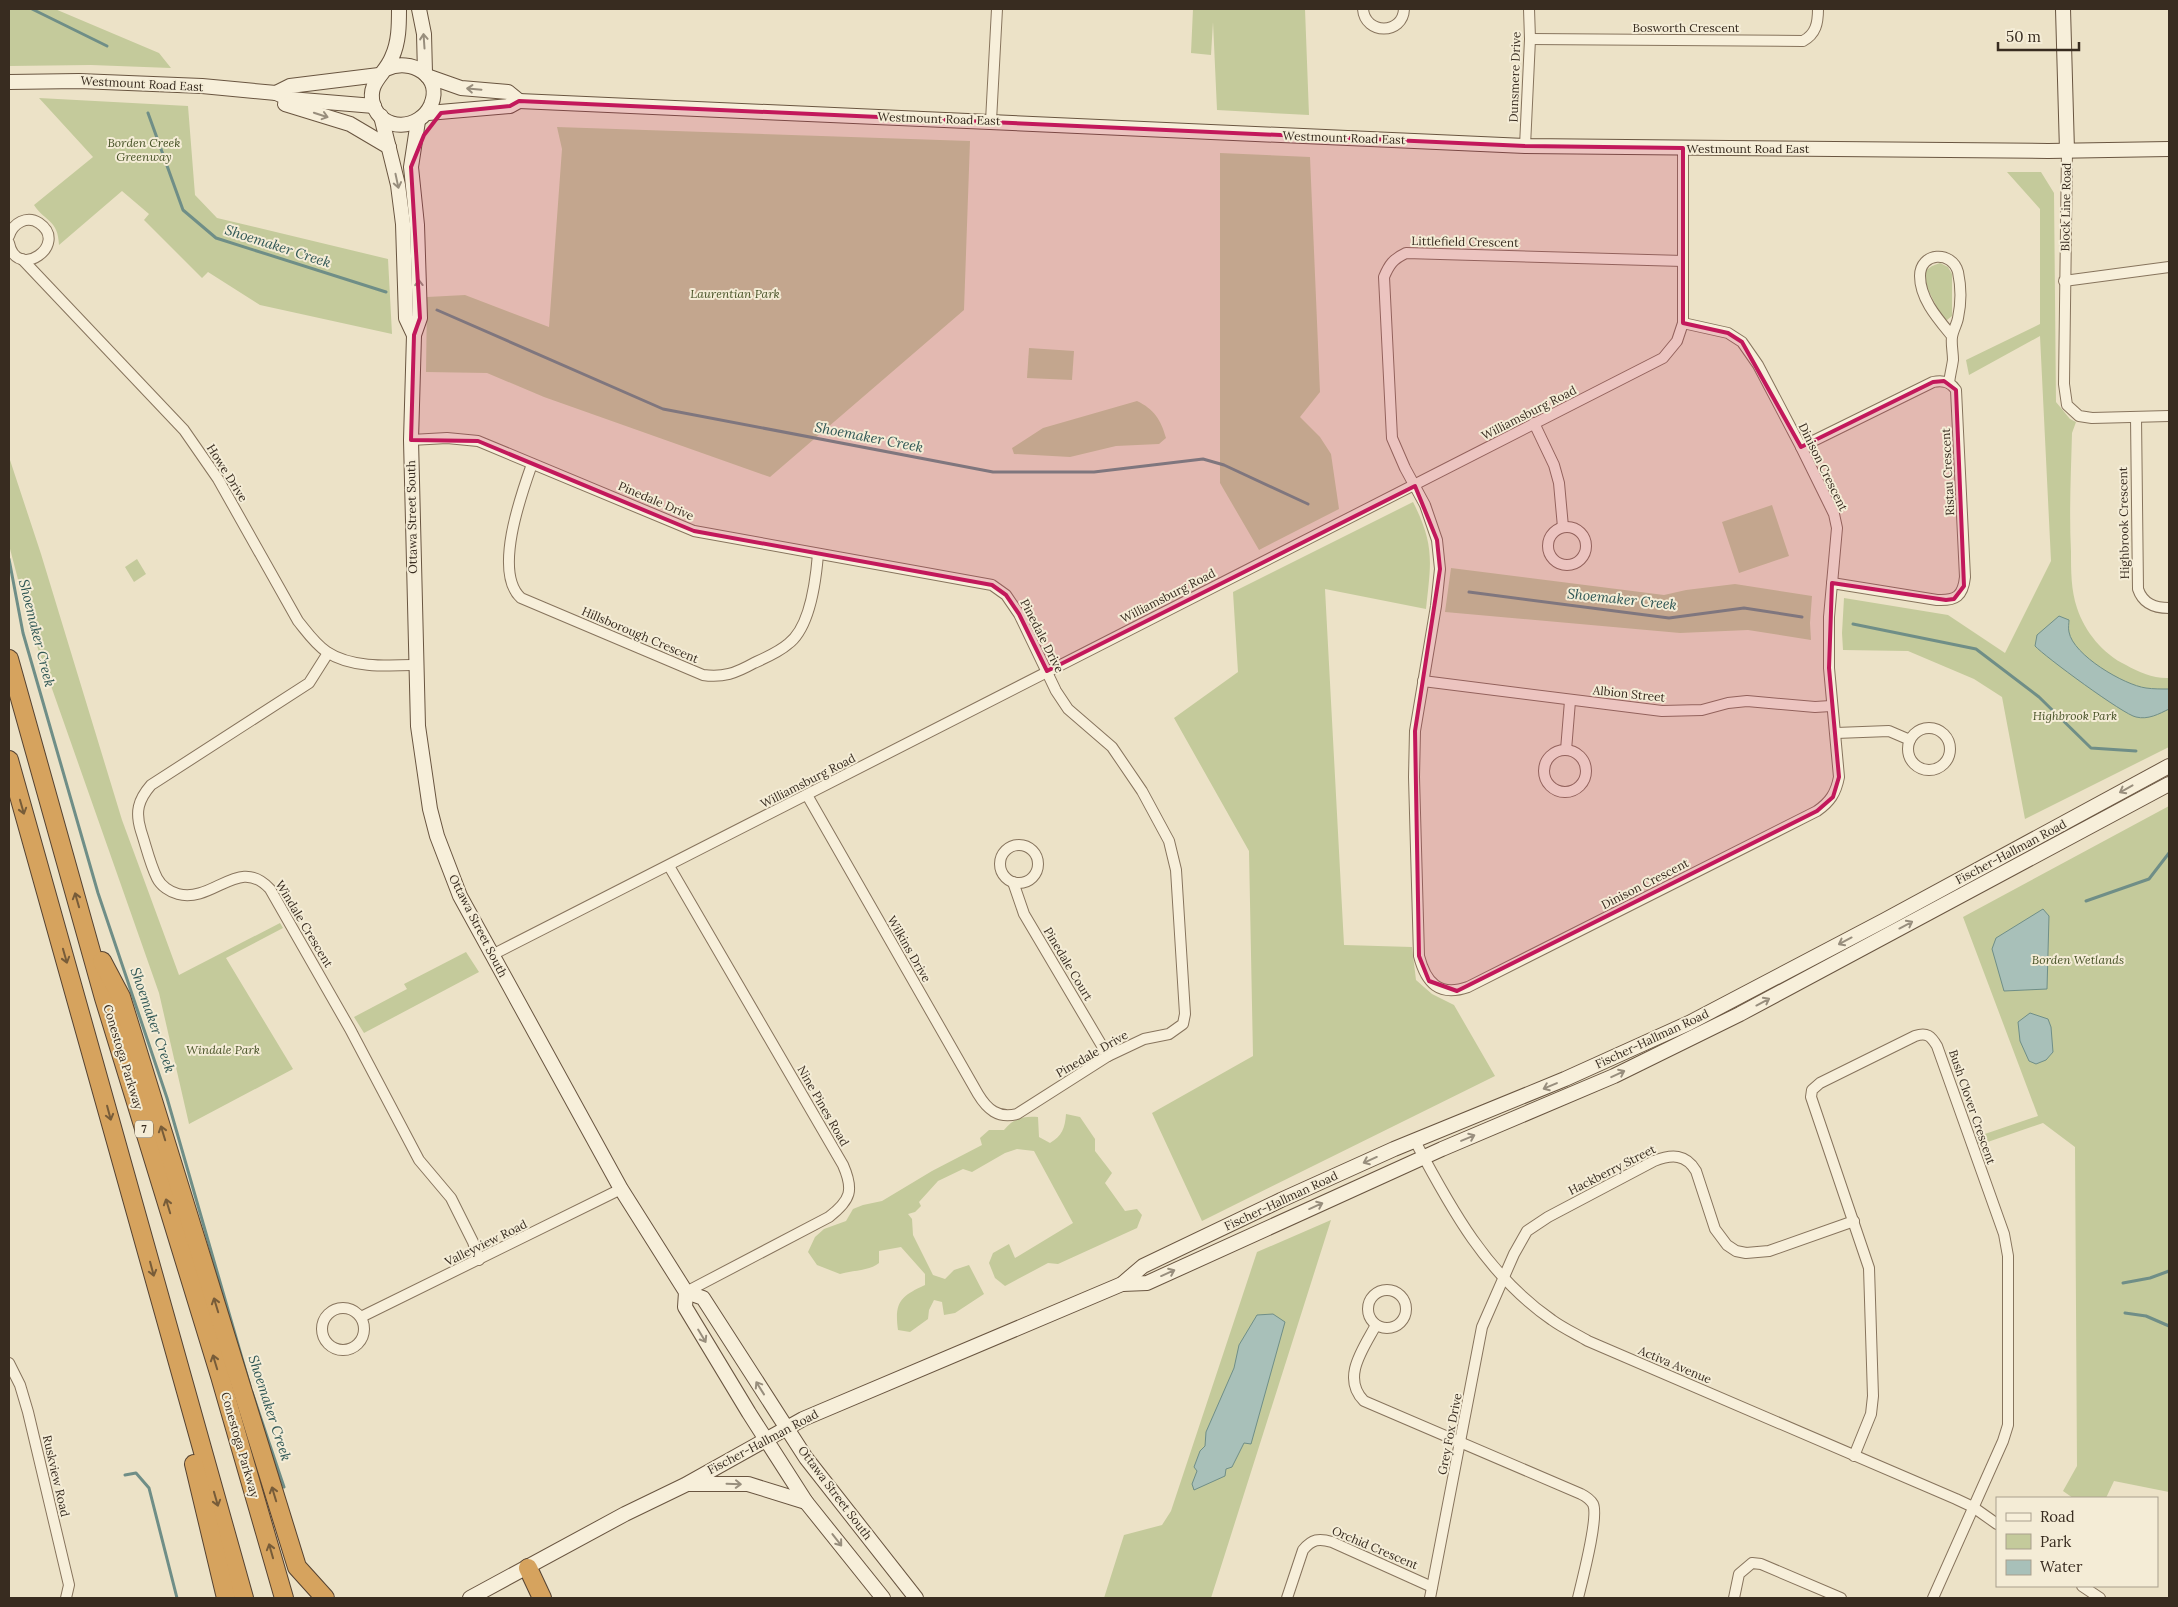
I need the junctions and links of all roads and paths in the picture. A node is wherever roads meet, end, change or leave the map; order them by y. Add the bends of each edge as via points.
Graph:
1 (399, 9) edge
2 (419, 9) edge
3 (997, 9) edge
4 (1363, 9) edge
5 (1404, 9) edge
6 (1529, 9) edge
7 (1818, 9) edge
8 (2063, 9) edge
9 (1530, 39) junction
10 (382, 72) junction
11 (426, 75) junction
12 (9, 82) edge
13 (260, 91) junction
14 (276, 93) junction
15 (519, 101) junction
16 (377, 111) junction
17 (429, 115) junction
18 (991, 121) junction
19 (1525, 146) junction
20 (389, 147) junction
21 (1683, 148) junction
22 (2169, 149) edge
23 (2067, 151) junction
24 (411, 167) junction
25 (9, 236) edge
26 (9, 243) edge
27 (22, 259) junction
28 (1683, 261) junction
29 (2169, 268) edge
30 (2064, 281) junction
31 (1683, 323) junction
32 (414, 335) junction
33 (1952, 336) junction
34 (1949, 382) junction
35 (2169, 416) edge
36 (2136, 417) junction
37 (1534, 424) junction
38 (411, 440) junction
39 (1801, 447) junction
40 (532, 464) junction
41 (1415, 486) junction
42 (1563, 527) dead end
43 (818, 554) junction
44 (1832, 583) junction
45 (2169, 608) edge
46 (328, 652) junction
47 (9, 659) edge
48 (415, 665) junction
49 (1047, 672) junction
50 (1423, 682) junction
51 (1570, 701) junction
52 (1831, 706) junction
53 (1836, 733) junction
54 (1910, 740) junction
55 (1566, 750) junction
56 (9, 760) edge
57 (2169, 766) edge
58 (2169, 784) edge
59 (807, 795) junction
60 (669, 866) junction
61 (1013, 882) dead end
62 (86, 931) junction
63 (492, 955) junction
64 (1108, 1056) junction
65 (993, 1112) joint
66 (1415, 1141) junction
67 (1424, 1158) junction
68 (621, 1189) junction
69 (1854, 1221) junction
70 (479, 1260) junction
71 (1505, 1279) junction
72 (1122, 1284) junction
73 (686, 1292) junction
74 (360, 1317) junction
75 (1376, 1325) dead end
76 (9, 1363) edge
77 (188, 1402) junction
78 (788, 1428) junction
79 (766, 1438) junction
80 (1461, 1443) junction
81 (1854, 1456) junction
82 (685, 1484) junction
83 (806, 1502) junction
84 (1973, 1508) junction
85 (1996, 1523) edge
86 (534, 1565) junction
87 (1432, 1586) junction
88 (2084, 1587) edge
89 (284, 1595) edge
90 (66, 1598) edge
91 (226, 1598) edge
92 (244, 1598) edge
93 (325, 1598) edge
94 (470, 1598) edge
95 (542, 1598) edge
96 (883, 1598) edge
97 (916, 1598) edge
98 (1287, 1598) edge
99 (1430, 1598) edge
100 (1578, 1598) edge
101 (1734, 1598) edge
102 (1840, 1598) edge
103 (1933, 1598) edge
104 (2100, 1598) edge

1 - 10 main road via 398,36 392,58
11 -> 2 main road
3 - 18 street
4 - 5 street via 1369,23 1381,29 1397,24
6 - 9 street, Dunsmere Drive
7 - 9 street, Bosworth Crescent via 1815,31 1803,40
8 - 23 main road, Block Line Road
9 - 19 street, Dunsmere Drive
10 - 11 main road via 402,64
10 - 14 main road via 290,86
10 - 16 main road via 372,90
15 -> 11 main road via 508,92 461,88
11 - 17 main road via 433,94
12 - 13 main road, Westmount Road East via 79,81
13 - 14 main road, Westmount Road East
13 -> 20 main road via 279,102 350,124
14 - 16 main road, Westmount Road East via 290,99
15 - 17 main road via 510,106
15 - 18 main road, Westmount Road East
16 - 17 main road via 394,124 403,125
16 - 20 main road
17 - 24 main road
17 - 24 main road via 429,124
18 - 19 main road, Westmount Road East
19 - 21 main road, Westmount Road East
20 -> 32 main road via 403,224 406,318
21 - 23 main road, Westmount Road East
21 - 28 street, Williamsburg Road
22 - 23 main road, Westmount Road East
23 - 30 street, Block Line Road
32 -> 24 main road via 420,318 417,225
25 - 27 street via 15,224 27,220 39,223 47,232 48,245 41,255 35,259
26 - 27 street, Howe Drive via 12,252
27 - 46 street, Howe Drive via 184,430 218,480 298,621
28 - 31 street, Williamsburg Road
28 - 41 street, Littlefield Crescent via 1417,252 1394,258 1384,277 1383,289 1392,438
29 - 30 street
30 - 36 street, Block Line Road via 2067,405 2079,416
31 - 37 street, Williamsburg Road via 1677,341 1663,358
31 - 39 street, Dinison Crescent via 1728,333 1742,342 1758,365
32 - 38 main road, Ottawa Street South
33 - 33 street via 1960,304 1958,271 1949,258 1936,256 1922,266 1921,285 1926,300
33 - 34 street via 1953,361
34 - 39 street via 1932,382
34 - 44 street, Ristau Crescent via 1957,396 1964,586 1954,599 1937,600
35 - 36 street
36 - 45 street, Highbrook Crescent via 2138,589 2140,597 2149,604
37 - 41 street, Williamsburg Road
37 - 42 street via 1554,465
38 - 40 street, Pinedale Drive via 447,438 478,441
38 - 48 main road, Ottawa Street South
39 - 44 street, Dinison Crescent via 1834,514 1837,528
40 - 43 street, Pinedale Drive via 694,531
40 - 43 street, Hillsborough Crescent via 510,543 513,591 521,598 703,675 731,675 789,644 804,624
41 - 49 street, Williamsburg Road
41 - 50 street, Dinison Crescent via 1437,540 1440,569
43 - 49 street, Pinedale Drive via 992,585 1006,595 1019,614
44 - 52 street, Dinison Crescent
46 - 48 street, Howe Drive via 347,661
46 - 70 street, Windale Crescent via 309,683 151,785 140,802 138,819 158,880 173,893 186,896 204,893 240,876 264,882 270,889 350,1029 418,1160 451,1198 474,1242
62 -> 47 highway, Conestoga Parkway / 7
48 - 63 main road, Ottawa Street South via 423,766 437,836 460,896
49 - 59 street, Williamsburg Road
49 - 64 street, Pinedale Drive via 1068,709 1112,747 1132,774 1169,841 1176,870 1183,1024 1169,1034 1144,1039
50 - 51 street, Albion Street
50 - 53 street, Dinison Crescent via 1415,731 1414,768 1419,956 1423,973 1429,981 1447,990 1468,987 1818,811 1837,789
51 - 52 street, Albion Street via 1682,712 1747,701
51 - 55 street
52 - 53 street, Dinison Crescent
53 - 54 street via 1889,731
54 - 54 street via 1909,754 1916,766 1925,770 1939,768 1948,757 1949,743 1936,730 1920,730
55 - 55 street via 1551,755 1544,768 1546,782 1553,789 1565,793 1582,784 1586,772 1582,758
56 -> 77 highway
57 -> 66 main road, Fischer-Hallman Road via 1689,1023
67 -> 58 main road, Fischer-Hallman Road via 1614,1076 1740,1014
59 - 60 street, Williamsburg Road
59 - 65 street, Wilkins Drive via 978,1094
60 - 63 street, Williamsburg Road
60 - 73 street, Nine Pines Road via 843,1165 850,1188 843,1204 829,1217
61 - 64 street, Pinedale Court via 1024,914
89 -> 62 highway, Conestoga Parkway / 7
93 -> 62 highway via 296,1567 121,997
63 - 68 main road, Ottawa Street South
64 - 65 street, Pinedale Drive via 1017,1114 1010,1116
66 - 67 street, Activa Avenue
66 -> 72 main road, Fischer-Hallman Road via 1143,1266
67 - 71 street, Activa Avenue via 1457,1219 1476,1247
72 -> 67 main road, Fischer-Hallman Road via 1147,1283
68 - 70 street, Valleyview Road
68 - 73 main road, Ottawa Street South
69 - 71 street, Hackberry Street via 1769,1251 1752,1254 1736,1251 1726,1245 1715,1228 1691,1162 1669,1156 1654,1161 1527,1231
69 - 81 street, Bush Clover Crescent via 1869,1268 1873,1396 1871,1414
69 - 84 street, Bush Clover Crescent via 1813,1103 1812,1090 1915,1036 1927,1034 1937,1046 2004,1234 2008,1256 2008,1425
70 - 74 street, Valleyview Road
71 - 80 street, Grey Fox Drive via 1482,1327
71 - 81 street, Activa Avenue via 1552,1320 1588,1341
72 - 78 main road, Fischer-Hallman Road
78 -> 73 main road, Ottawa Street South via 703,1298
73 -> 79 main road, Ottawa Street South via 686,1308
74 - 74 street via 356,1312 343,1308 330,1312 323,1323 324,1336 333,1347 352,1348 363,1333
75 - 80 street via 1353,1376 1353,1387 1358,1395 1364,1401
76 - 90 street, Ruskview Road via 28,1412 68,1585
77 - 91 highway via 188,1438
77 -> 92 highway
78 - 79 main road, Fischer-Hallman Road
78 - 97 main road, Ottawa Street South via 806,1458
79 - 82 main road, Fischer-Hallman Road
79 - 83 main road, Ottawa Street South
80 - 87 street, Grey Fox Drive
80 - 100 street via 1588,1498 1595,1512
81 - 84 street, Activa Avenue
82 -> 83 main road via 748,1484
82 - 86 main road, Fischer-Hallman Road
83 -> 96 main road, Ottawa Street South
84 - 85 street, Activa Avenue
84 - 103 street
86 - 94 main road, Fischer-Hallman Road
86 - 95 highway
87 - 98 street, Orchid Crescent via 1332,1542 1316,1539 1303,1550
87 - 99 street, Grey Fox Drive
88 - 104 street
101 - 102 street via 1739,1574 1752,1563

